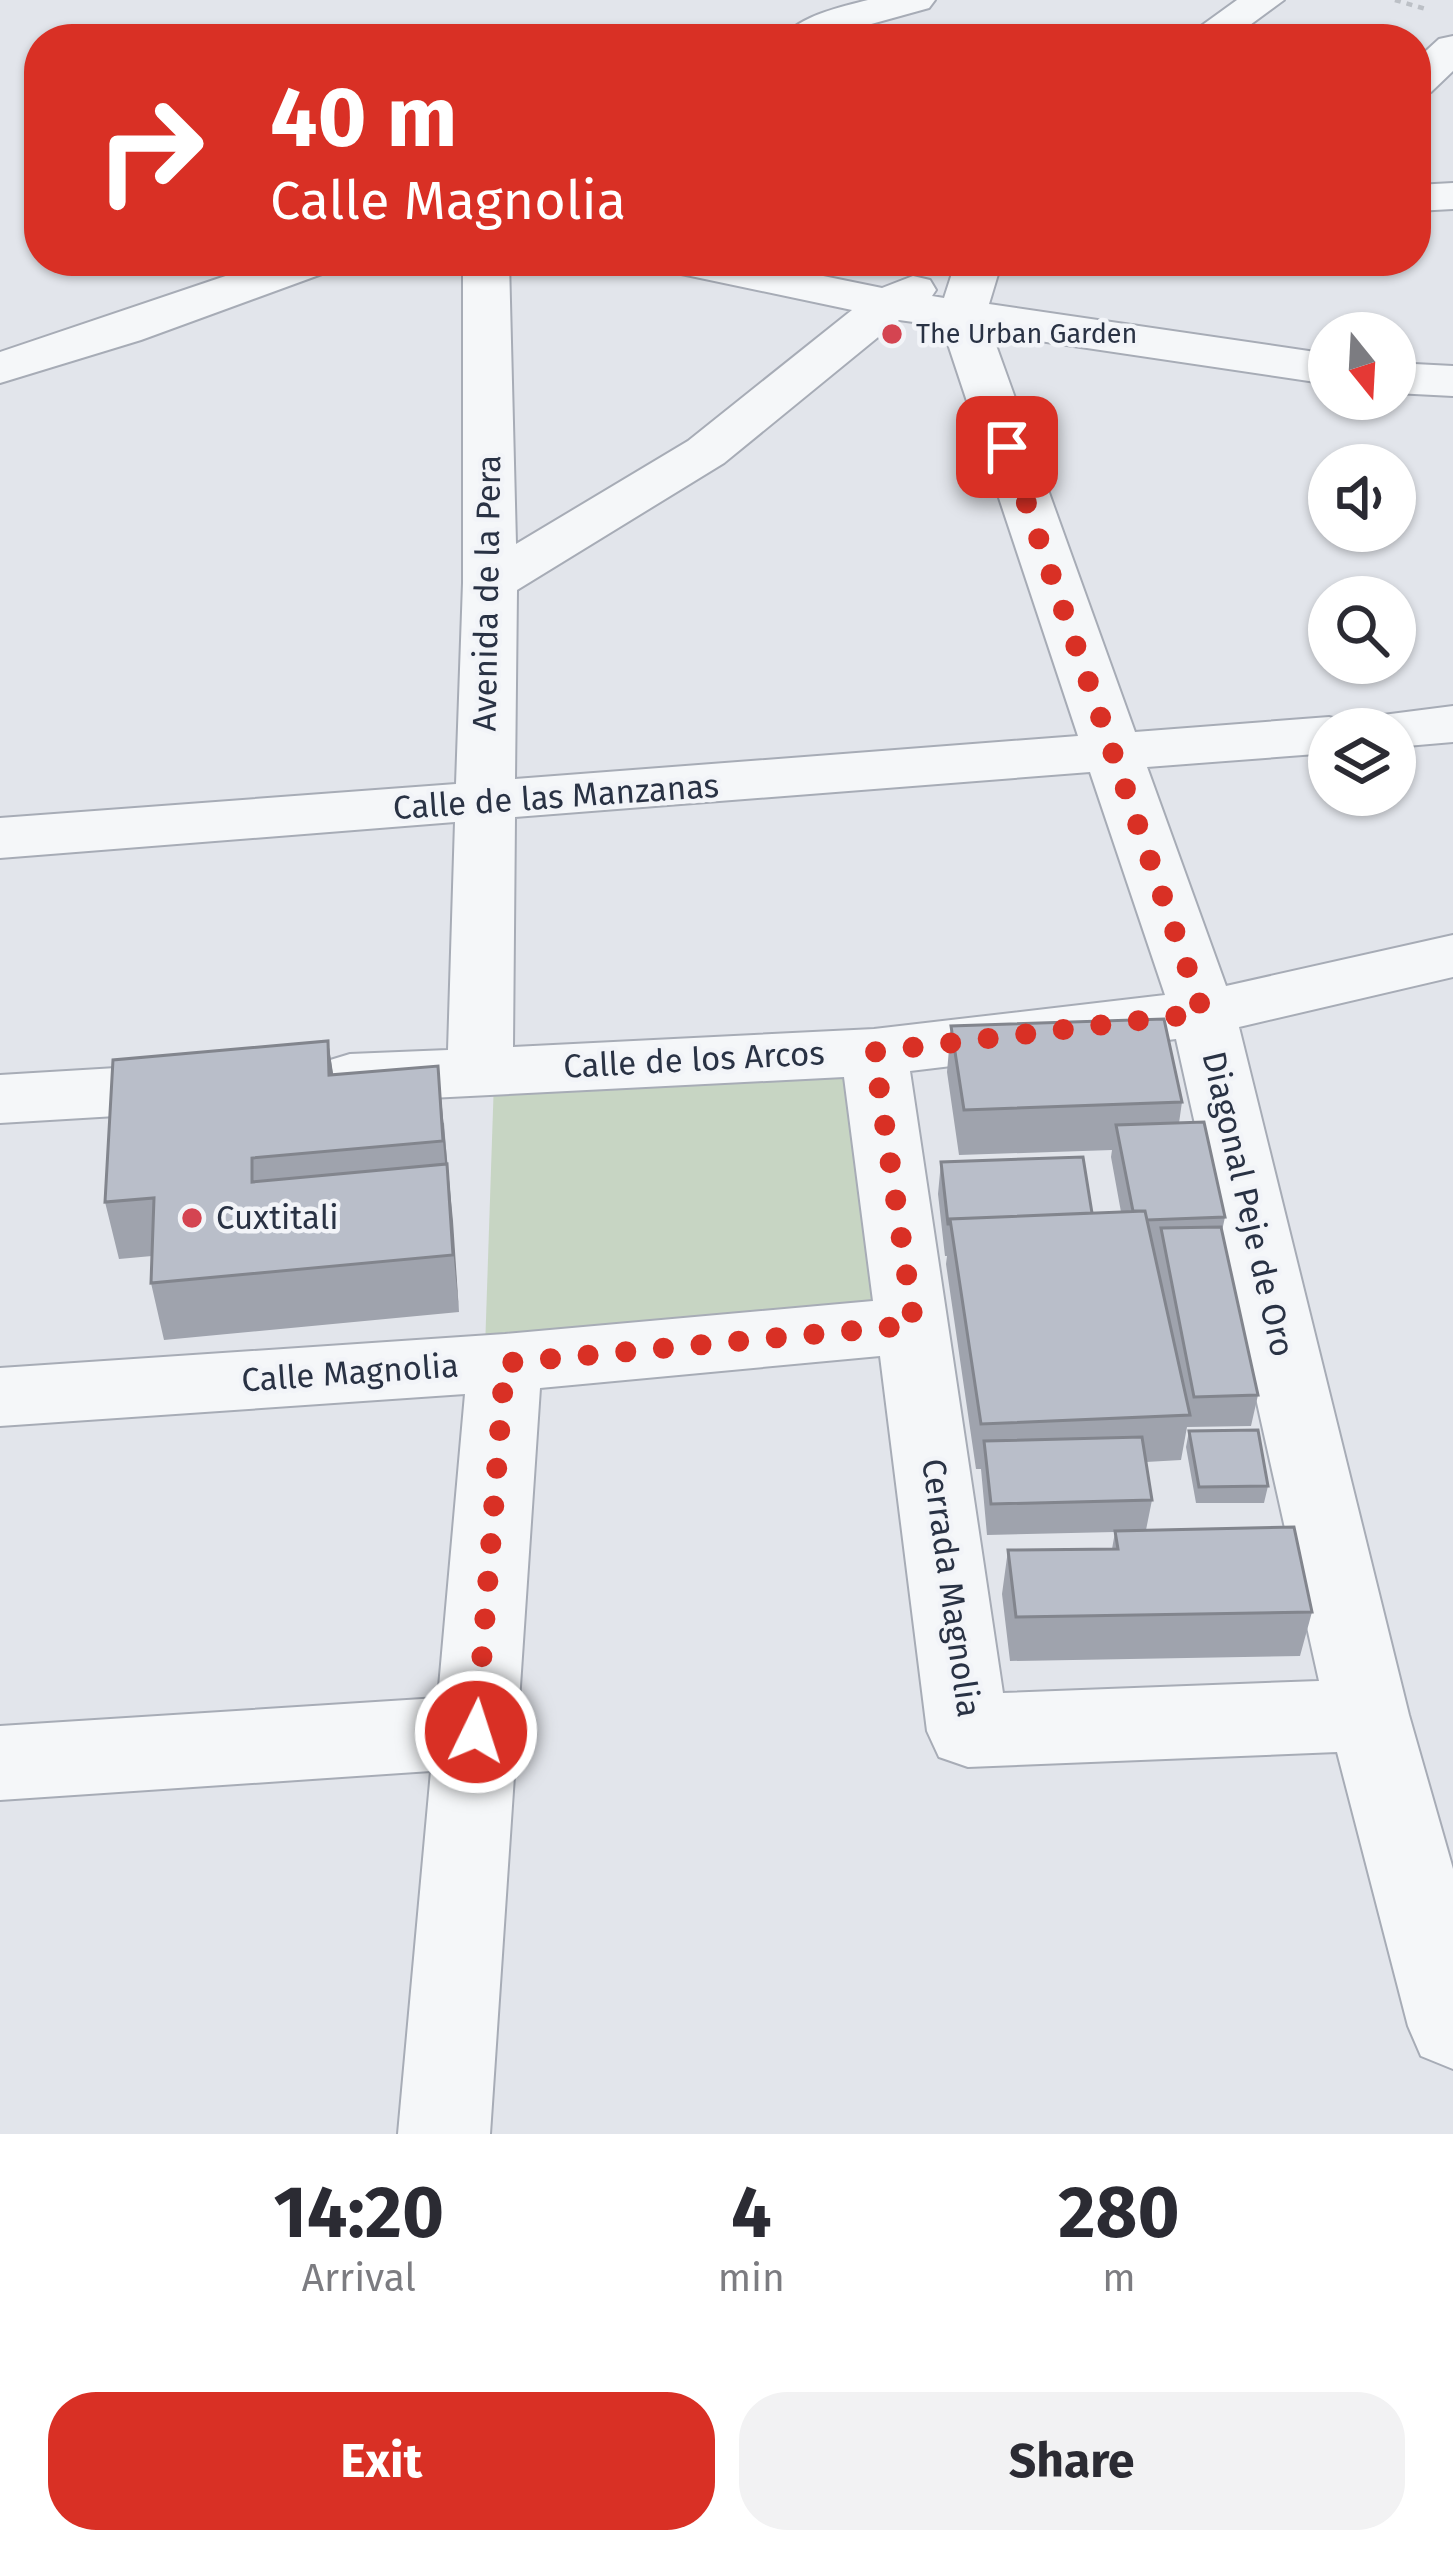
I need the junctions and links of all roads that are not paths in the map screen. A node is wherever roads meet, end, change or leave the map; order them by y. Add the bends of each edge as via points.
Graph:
1 (915, 0) edge
2 (1264, 0) edge
3 (835, 24) edge
4 (1226, 24) edge
5 (270, 276) edge
6 (486, 276) edge
7 (755, 276) edge
8 (968, 279) edge
9 (889, 304) junction
10 (1308, 363) edge
11 (0, 368) edge
12 (1416, 379) edge
13 (1453, 381) edge
14 (490, 583) junction
15 (1453, 724) edge
16 (1416, 727) edge
17 (1308, 737) edge
18 (1112, 754) junction
19 (483, 803) junction
20 (0, 838) edge
21 (1453, 956) edge
22 (1203, 1013) junction
23 (874, 1052) junction
24 (480, 1070) junction
25 (0, 1099) edge
26 (914, 1325) junction
27 (505, 1363) junction
28 (0, 1397) edge
29 (1368, 1715) junction
30 (476, 1732) junction
31 (0, 1763) edge
32 (1453, 2026) edge
33 (444, 2134) edge

1 - 3 street
2 - 4 street
5 - 11 street
6 - 14 street, Avenida de la Pera
7 - 9 street
8 - 9 street
8 - 10 street
8 - 18 street, Diagonal Peje de Oro
9 - 14 street via 706,452
12 - 13 street
14 - 19 street, Avenida de la Pera
15 - 16 street
17 - 18 street, Calle de las Manzanas
18 - 19 street, Calle de las Manzanas
18 - 22 street, Diagonal Peje de Oro
19 - 20 street, Calle de las Manzanas
19 - 24 street, Avenida de la Pera
21 - 22 street, Calle de los Arcos
22 - 23 street, Calle de los Arcos
22 - 29 street, Diagonal Peje de Oro
23 - 24 street, Calle de los Arcos
23 - 26 street, Cerrada Magnolia
24 - 25 street, Calle de los Arcos
26 - 27 street, Calle Magnolia
26 - 29 street, Cerrada Magnolia via 968,1731
27 - 28 street, Calle Magnolia
27 - 30 street
29 - 32 street, Diagonal Peje de Oro
30 - 31 street
30 - 33 street

